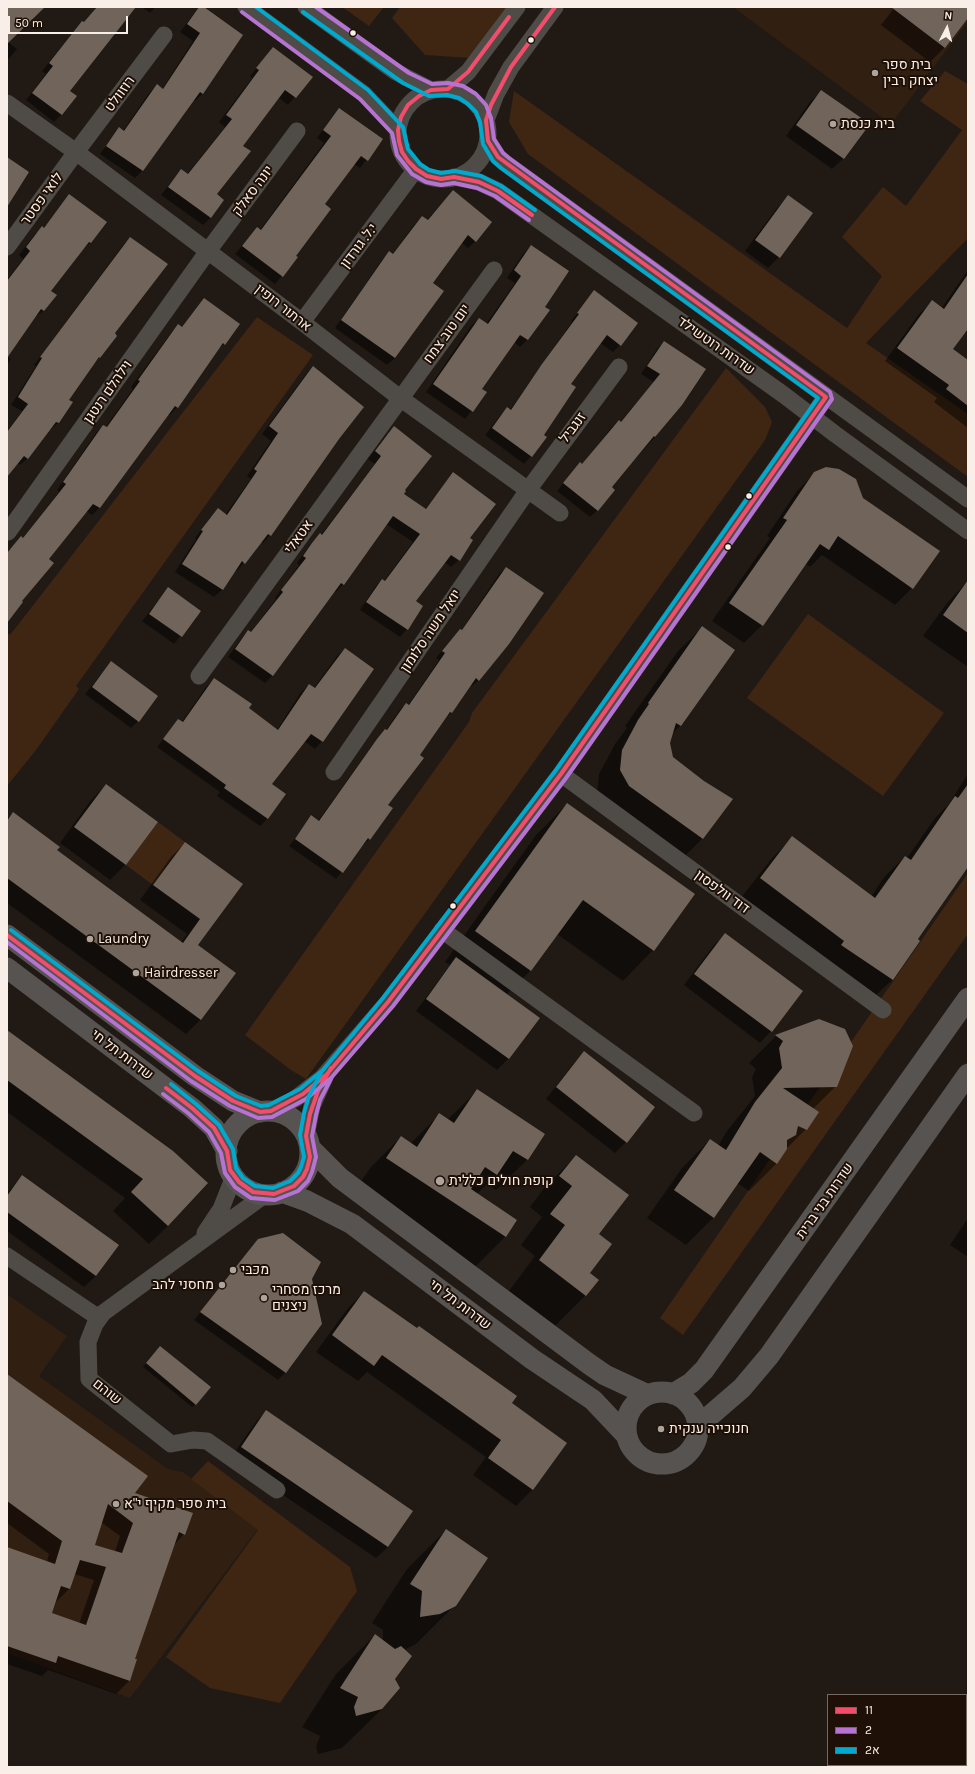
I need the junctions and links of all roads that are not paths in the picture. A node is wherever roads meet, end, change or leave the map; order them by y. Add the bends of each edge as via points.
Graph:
1 (246, 7) edge
2 (306, 7) edge
3 (517, 7) edge
4 (555, 7) edge
5 (164, 35) dead end
6 (440, 90) junction
7 (7, 103) edge
8 (486, 120) junction
9 (398, 130) junction
10 (297, 131) dead end
11 (488, 141) junction
12 (76, 152) junction
13 (416, 169) junction
14 (454, 177) junction
15 (7, 247) edge
16 (208, 251) junction
17 (494, 270) dead end
18 (302, 322) junction
19 (619, 367) dead end
20 (826, 397) junction
21 (400, 398) junction
22 (811, 416) junction
23 (528, 490) junction
24 (968, 499) edge
25 (560, 513) dead end
26 (968, 531) edge
27 (8, 532) dead end
28 (199, 676) dead end
29 (334, 772) dead end
30 (561, 774) junction
31 (442, 930) junction
32 (7, 935) edge
33 (7, 968) edge
34 (968, 998) edge
35 (883, 1010) dead end
36 (327, 1074) junction
37 (968, 1074) edge
38 (266, 1112) junction
39 (694, 1113) dead end
40 (308, 1142) junction
41 (227, 1150) junction
42 (234, 1176) junction
43 (274, 1193) junction
44 (193, 1246) junction
45 (7, 1256) edge
46 (7, 1265) edge
47 (97, 1321) junction
48 (673, 1394) junction
49 (648, 1395) junction
50 (698, 1426) junction
51 (627, 1436) junction
52 (277, 1490) dead end

1 - 9 street via 364,94
2 - 6 street via 396,72
3 - 6 street via 468,72
4 - 8 street via 511,66
5 - 12 street, רוזוולט
6 - 8 street via 461,92 472,99
6 - 9 street via 419,96 408,105 401,117
7 - 12 street, ארתור רופין
8 - 11 street
9 - 13 street via 402,152
10 - 16 street, יונה סאלק
11 - 14 street via 484,154 476,164
11 - 20 street via 505,163
12 - 15 street, לואי פסטר
12 - 16 street, ארתור רופין
13 - 14 street via 427,176 441,179
13 - 18 street, י.ל. גורדון
14 - 22 street, שדרות רוטשילד via 479,182 498,191
16 - 18 street, ארתור רופין
16 - 27 street, וילהלם רנטגן
17 - 21 street, יום טוב צמח
18 - 21 street, ארתור רופין
19 - 23 street, זנגביל
20 - 22 street
20 - 24 street
21 - 23 street, ארתור רופין
21 - 28 street, אטאלי
22 - 26 street, שדרות רוטשילד
22 - 30 street
23 - 25 street, ארתור רופין
23 - 29 street, יואל משה סלומון
30 - 31 street
30 - 35 street, דוד וולפסון
31 - 36 street via 388,1002
31 - 39 street
32 - 38 main road, שדרות תל חי via 195,1076 233,1101
33 - 41 main road, שדרות תל חי via 192,1108 214,1128
34 - 48 main road, שדרות בני ברית via 704,1370
36 - 38 street via 303,1094
36 - 40 street via 314,1098
37 - 50 main road via 769,1356 742,1388
38 - 40 main road via 283,1114 293,1119 302,1128
38 - 41 main road via 245,1118 236,1126
40 - 43 main road via 309,1161 302,1177 294,1186
40 - 49 main road via 340,1178 590,1364
41 - 42 main road via 229,1166
42 - 43 main road via 249,1190
42 - 44 street, שוהם via 221,1209 211,1226
43 - 44 street, שוהם
43 - 51 main road, שדרות תל חי via 319,1207 352,1224 532,1359 593,1400
44 - 47 street, שוהם via 109,1309
45 - 47 street
46 - 47 street
47 - 52 street, שוהם via 88,1342 89,1378 172,1444 193,1440 207,1441
48 - 49 main road via 665,1392
48 - 50 main road via 683,1399 690,1407 696,1416
49 - 51 main road via 639,1400 628,1416
50 - 51 main road via 692,1447 681,1458 666,1464 646,1460 637,1454 630,1446

